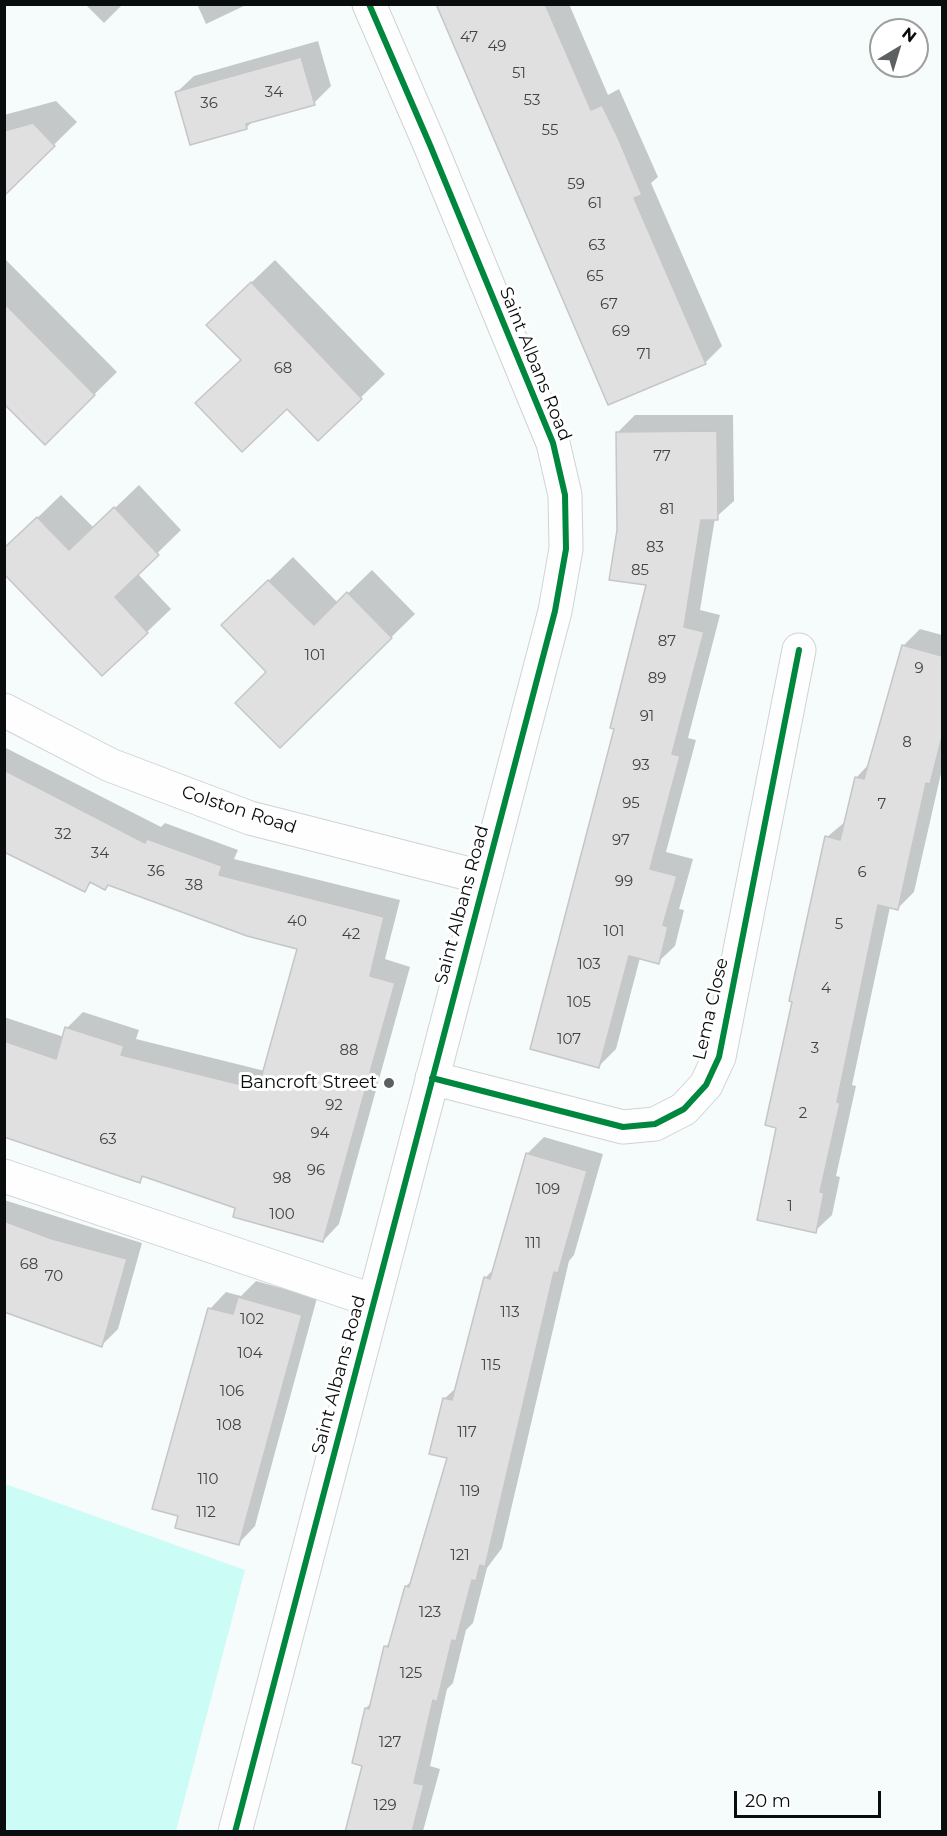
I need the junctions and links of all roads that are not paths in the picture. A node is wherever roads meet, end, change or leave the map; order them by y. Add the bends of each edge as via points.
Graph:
1 (369, 4) edge
2 (799, 650) dead end
3 (4, 710) edge
4 (485, 878) junction
5 (432, 1078) junction
6 (4, 1176) edge
7 (374, 1301) junction
8 (235, 1832) edge

1 - 4 street, Saint Albans Road via 552,443 565,495 566,549 555,610
2 - 5 street, Lema Close via 719,1057 706,1085 684,1109 655,1124 623,1127
3 - 4 street, Colston Road via 110,765 250,818
4 - 5 street, Saint Albans Road
5 - 7 street, Saint Albans Road
6 - 7 street
7 - 8 street, Saint Albans Road

